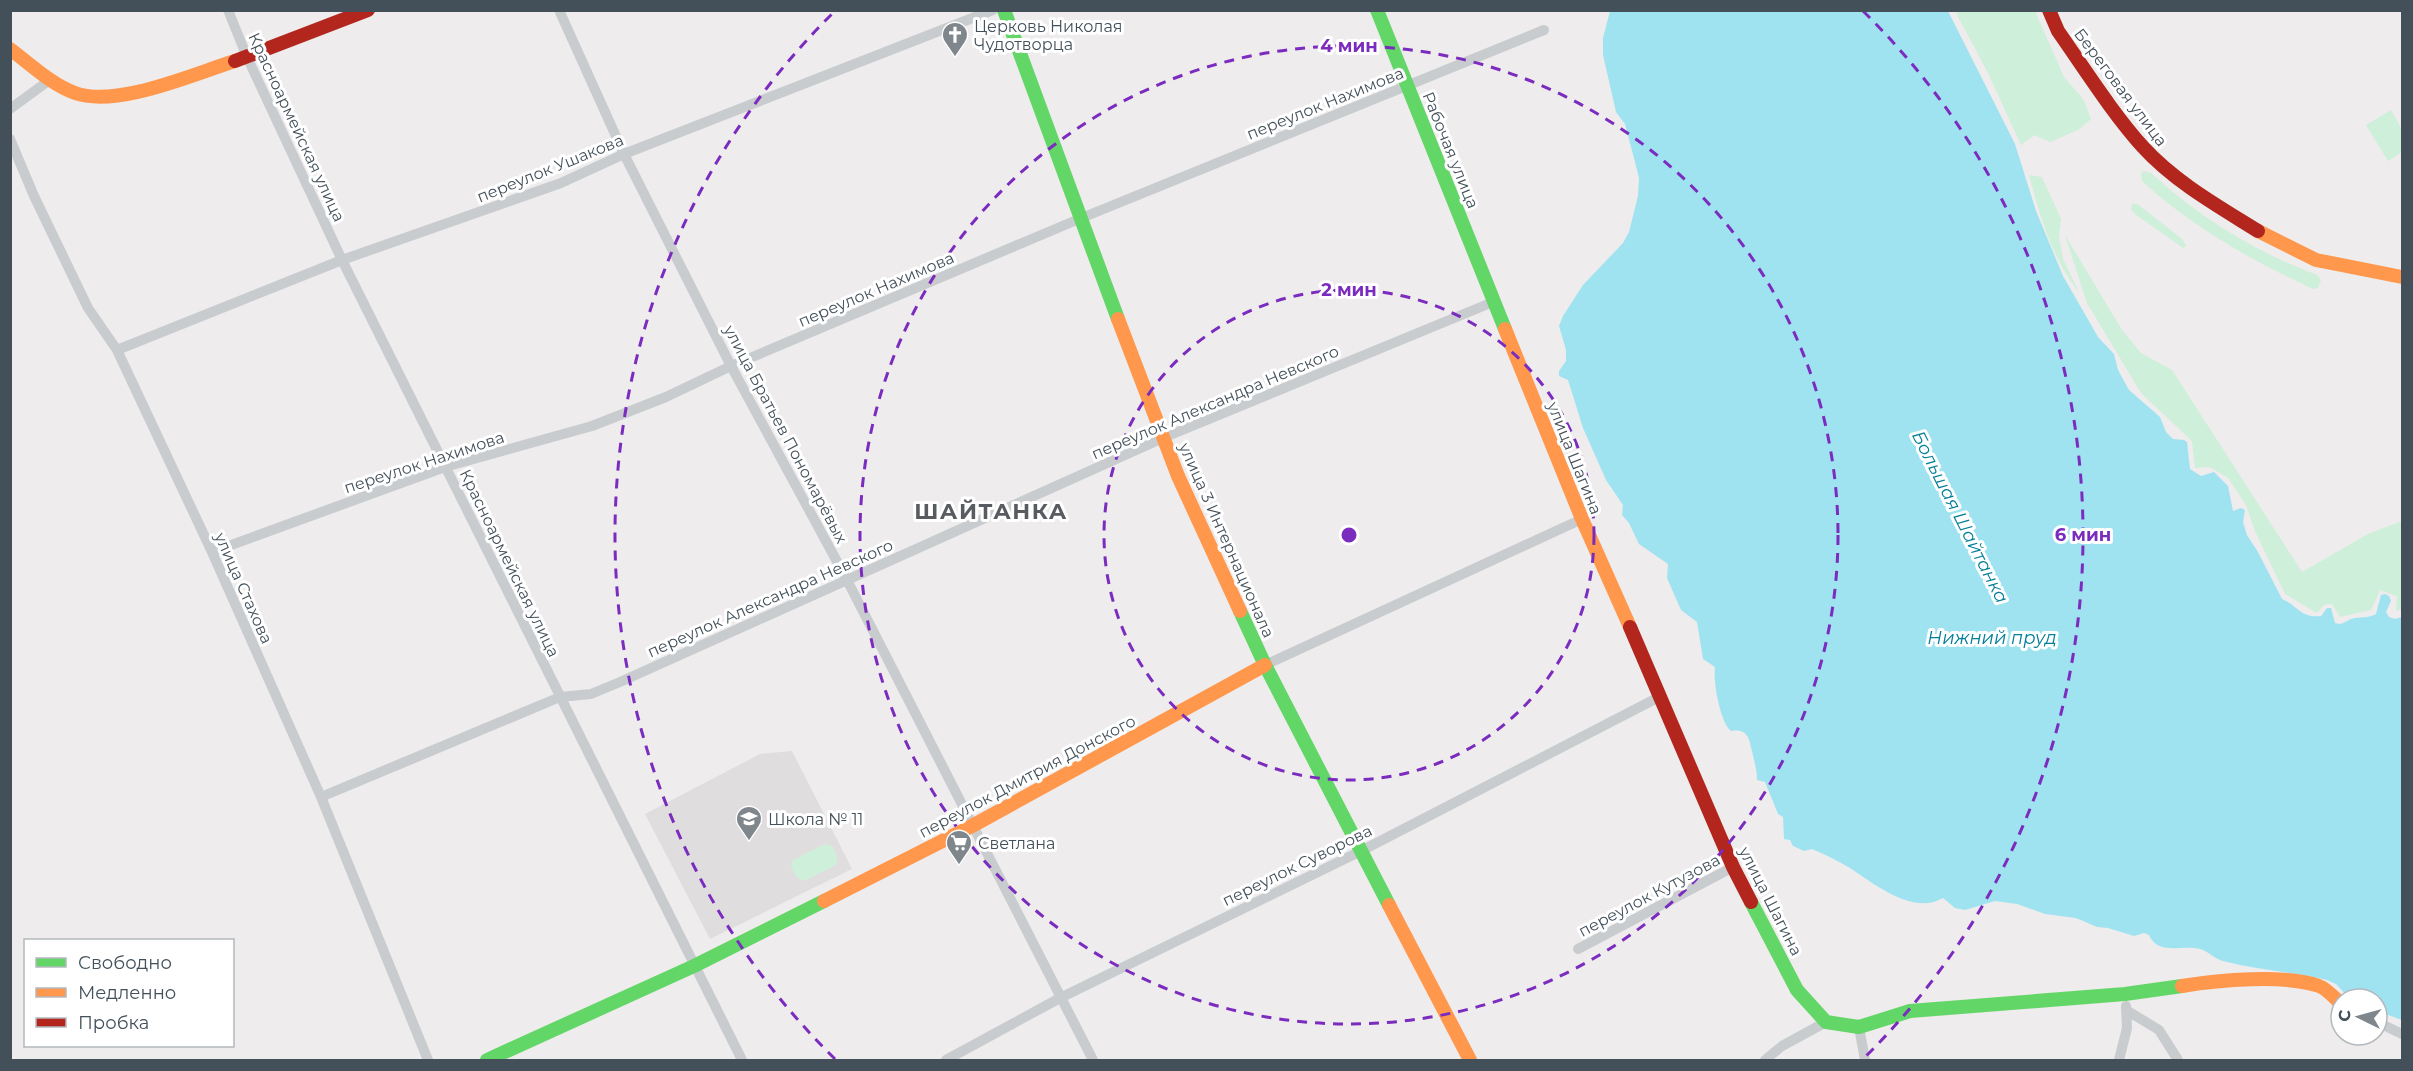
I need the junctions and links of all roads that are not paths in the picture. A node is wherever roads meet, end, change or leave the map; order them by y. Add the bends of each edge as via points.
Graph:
1 (228, 10) edge
2 (368, 10) edge
3 (559, 10) edge
4 (993, 10) edge
5 (1004, 10) edge
6 (1377, 10) edge
7 (2049, 10) edge
8 (1544, 30) dead end
9 (10, 49) edge
10 (247, 57) junction
11 (51, 80) junction
12 (1408, 86) junction
13 (10, 109) edge
14 (10, 139) edge
15 (624, 154) junction
16 (1079, 219) junction
17 (342, 260) junction
18 (2403, 277) edge
19 (1493, 302) junction
20 (117, 350) junction
21 (731, 366) junction
22 (1163, 438) junction
23 (445, 467) junction
24 (1582, 519) junction
25 (212, 552) junction
26 (847, 580) junction
27 (1265, 665) junction
28 (1661, 696) junction
29 (560, 697) junction
30 (321, 797) junction
31 (972, 826) junction
32 (1361, 851) junction
33 (1733, 867) junction
34 (1578, 949) dead end
35 (694, 966) junction
36 (2329, 993) edge
37 (2125, 994) junction
38 (1060, 998) junction
39 (2127, 1010) junction
40 (1826, 1022) junction
41 (1859, 1028) junction
42 (2389, 1028) edge
43 (2403, 1034) edge
44 (428, 1060) edge
45 (487, 1060) edge
46 (742, 1060) edge
47 (946, 1060) edge
48 (1093, 1060) edge
49 (1470, 1060) edge
50 (1765, 1060) edge
51 (1865, 1060) edge
52 (2119, 1060) edge
53 (2178, 1060) edge

1 - 10 street, Красноармейская улица
2 - 10 street
3 - 15 street, улица Братьев Пономарёвых
4 - 15 street, переулок Ушакова
5 - 16 street, улица 3 Интернационала
6 - 12 street, Рабочая улица
7 - 18 street, Береговая улица via 2058,31 2110,103 2142,146 2168,171 2263,234 2316,260
8 - 12 street, переулок Нахимова
9 - 11 street
10 - 11 street via 107,99 75,93
10 - 17 street, Красноармейская улица
11 - 13 street
12 - 16 street, переулок Нахимова
12 - 19 street, Рабочая улица
14 - 20 street, улица Стахова via 88,308
15 - 17 street, переулок Ушакова via 561,183
15 - 21 street, улица Братьев Пономарёвых
16 - 21 street, переулок Нахимова
16 - 22 street, улица 3 Интернационала
17 - 20 street, переулок Ушакова
17 - 23 street, Красноармейская улица
19 - 22 street, переулок Александра Невского
19 - 24 street, улица Шагина
20 - 25 street, улица Стахова
21 - 23 street, переулок Нахимова via 592,426
21 - 26 street, улица Братьев Пономарёвых
22 - 26 street, переулок Александра Невского
22 - 27 street, улица 3 Интернационала
23 - 25 street, переулок Нахимова
23 - 29 street, Красноармейская улица
24 - 27 street, переулок Дмитрия Донского
24 - 28 street, улица Шагина
25 - 30 street, улица Стахова
26 - 29 street, переулок Александра Невского via 591,694
26 - 31 street, улица Братьев Пономарёвых
27 - 31 street, переулок Дмитрия Донского
27 - 32 street, улица 3 Интернационала
28 - 32 street, переулок Суворова
28 - 33 street, улица Шагина
29 - 30 street, переулок Александра Невского
29 - 35 street, Красноармейская улица
30 - 44 street, улица Стахова
31 - 35 street, переулок Дмитрия Донского
31 - 38 street, улица Братьев Пономарёвых
32 - 38 street, переулок Суворова
32 - 49 street, улица 3 Интернационала
33 - 34 street, переулок Кутузова
33 - 40 street, улица Шагина via 1797,990
35 - 45 street, переулок Дмитрия Донского
35 - 46 street, Красноармейская улица
36 - 37 street via 2322,987 2293,981 2200,983
37 - 39 street
37 - 41 street via 1910,1011
38 - 47 street, переулок Суворова
38 - 48 street, улица Братьев Пономарёвых
39 - 52 street
39 - 53 street via 2159,1029
40 - 41 street
40 - 50 street
41 - 51 street
42 - 43 street

